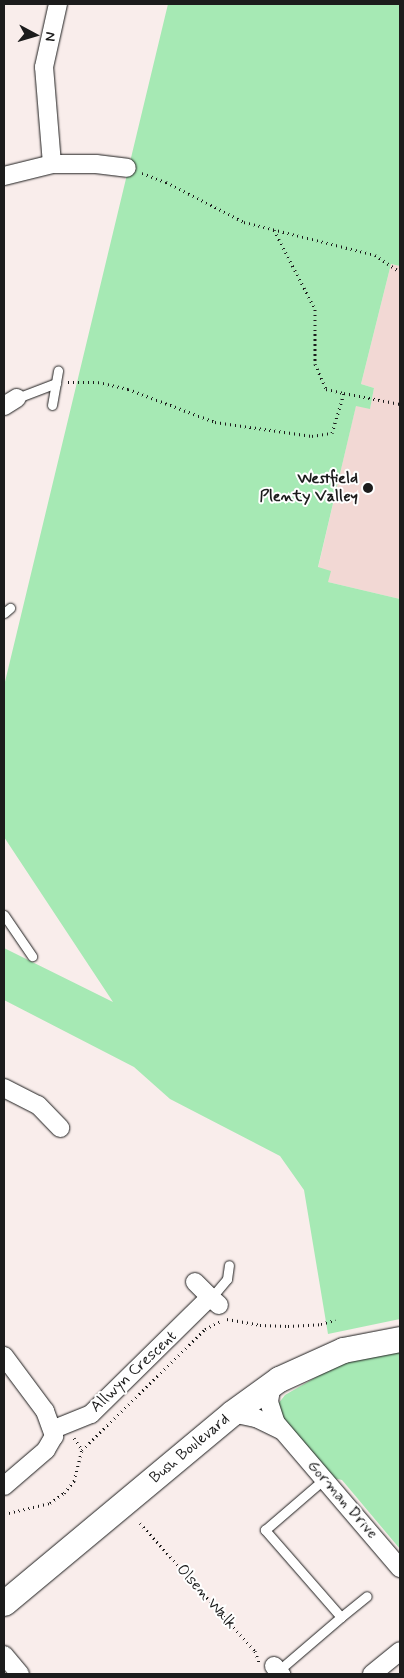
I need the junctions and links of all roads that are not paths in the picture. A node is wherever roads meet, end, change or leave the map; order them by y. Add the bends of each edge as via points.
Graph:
1 (58, 4) edge
2 (52, 164) junction
3 (127, 168) road end
4 (4, 176) edge
5 (58, 371) dead end
6 (56, 382) junction
7 (10, 402) edge
8 (52, 405) dead end
9 (4, 914) edge
10 (32, 956) dead end
11 (4, 1088) edge
12 (60, 1128) dead end
13 (229, 1265) dead end
14 (195, 1282) dead end
15 (213, 1300) junction
16 (400, 1339) edge
17 (4, 1356) edge
18 (279, 1379) junction
19 (232, 1413) junction
20 (54, 1430) junction
21 (283, 1432) junction
22 (324, 1479) junction
23 (4, 1486) edge
24 (400, 1568) edge
25 (366, 1596) dead end
26 (4, 1603) edge
27 (341, 1617) junction
28 (400, 1651) edge
29 (4, 1655) edge
30 (274, 1670) edge
31 (20, 1674) edge
32 (372, 1674) edge

1 - 2 street via 44,68
2 - 3 street
2 - 4 street
5 - 6 lane
6 - 7 lane
6 - 8 lane
9 - 10 lane
11 - 12 street via 38,1105
13 - 15 lane via 227,1279
14 - 15 street
15 - 20 street, Allwyn Crescent via 91,1414
16 - 18 main road, Bush Boulevard via 344,1350
17 - 20 street via 45,1411
18 - 19 main road, Bush Boulevard
18 - 21 street via 271,1389 269,1408
19 - 21 street via 260,1419
19 - 26 main road, Bush Boulevard
20 - 23 street via 52,1444
21 - 22 street, Gorman Drive
22 - 24 street, Gorman Drive
22 - 27 lane via 265,1530
25 - 27 lane
27 - 30 lane
28 - 32 street
29 - 31 street

